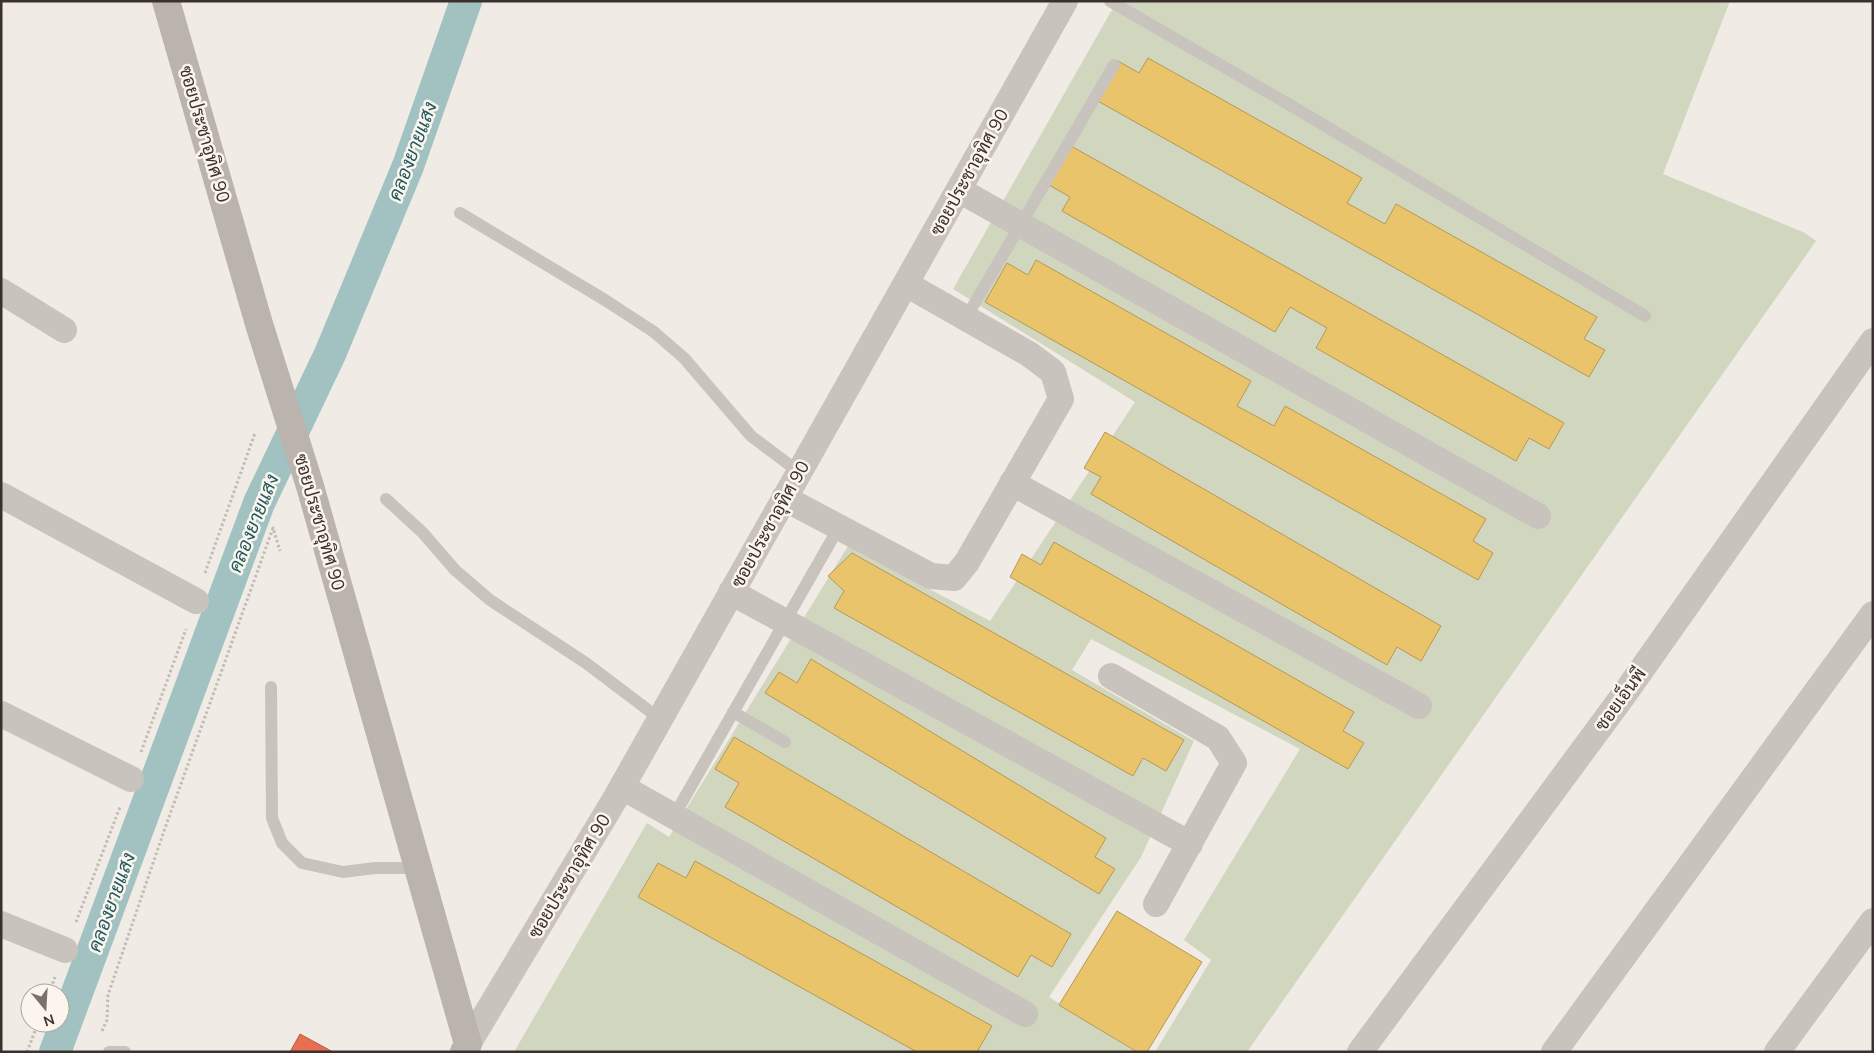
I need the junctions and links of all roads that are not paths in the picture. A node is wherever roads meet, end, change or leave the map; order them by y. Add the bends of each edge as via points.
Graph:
1 (166, 1) edge
2 (1065, 1) edge
3 (1110, 1) edge
4 (1114, 65) dead end
5 (959, 190) junction
6 (460, 213) dead end
7 (1021, 225) junction
8 (906, 284) junction
9 (1, 291) edge
10 (1644, 316) dead end
11 (966, 318) junction
12 (64, 330) dead end
13 (1873, 341) edge
14 (799, 472) junction
15 (1012, 483) junction
16 (1, 495) edge
17 (784, 498) junction
18 (386, 499) dead end
19 (1538, 516) dead end
20 (839, 527) junction
21 (732, 592) junction
22 (196, 601) road end
23 (1873, 614) edge
24 (785, 622) junction
25 (1111, 676) dead end
26 (271, 687) dead end
27 (1419, 706) dead end
28 (733, 712) junction
29 (1, 714) edge
30 (660, 719) junction
31 (785, 742) dead end
32 (131, 779) road end
33 (622, 787) junction
34 (674, 816) junction
35 (1190, 844) junction
36 (418, 868) junction
37 (1156, 904) dead end
38 (1873, 921) edge
39 (1, 924) edge
40 (65, 950) road end
41 (1025, 1014) dead end
42 (466, 1048) edge
43 (109, 1052) edge
44 (125, 1052) edge
45 (1360, 1052) edge
46 (1554, 1052) edge
47 (1777, 1052) edge

1 - 36 street, ซอยประชาอุทิศ 90 via 259,324 310,486
2 - 5 street, ซอยประชาอุทิศ 90
3 - 10 lane
4 - 7 lane
5 - 7 street
5 - 8 street, ซอยประชาอุทิศ 90
6 - 14 lane via 654,332 684,358 751,436
7 - 11 lane
7 - 19 street
8 - 11 street
8 - 14 street, ซอยประชาอุทิศ 90
9 - 12 street
11 - 15 street via 1029,354 1053,372 1059,390 1061,399
13 - 45 street, ซอยเอ็นพี via 1623,696
14 - 17 street, ซอยประชาอุทิศ 90
15 - 20 street via 967,562 954,578 931,576
15 - 27 street
16 - 22 street
17 - 20 street
17 - 21 street, ซอยประชาอุทิศ 90
18 - 30 lane via 423,533 454,570 490,600 586,663
20 - 24 lane
21 - 24 street
21 - 30 street, ซอยประชาอุทิศ 90
23 - 46 street
24 - 28 lane
24 - 35 street
25 - 35 street via 1218,738 1234,763
26 - 36 lane via 272,818 282,843 302,863 343,872
28 - 31 lane
28 - 34 lane
29 - 32 street
30 - 33 street, ซอยประชาอุทิศ 90
33 - 34 street
33 - 42 street, ซอยประชาอุทิศ 90
34 - 41 street
35 - 37 street
36 - 42 street, ซอยประชาอุทิศ 90
38 - 47 street
39 - 40 street
43 - 44 lane

